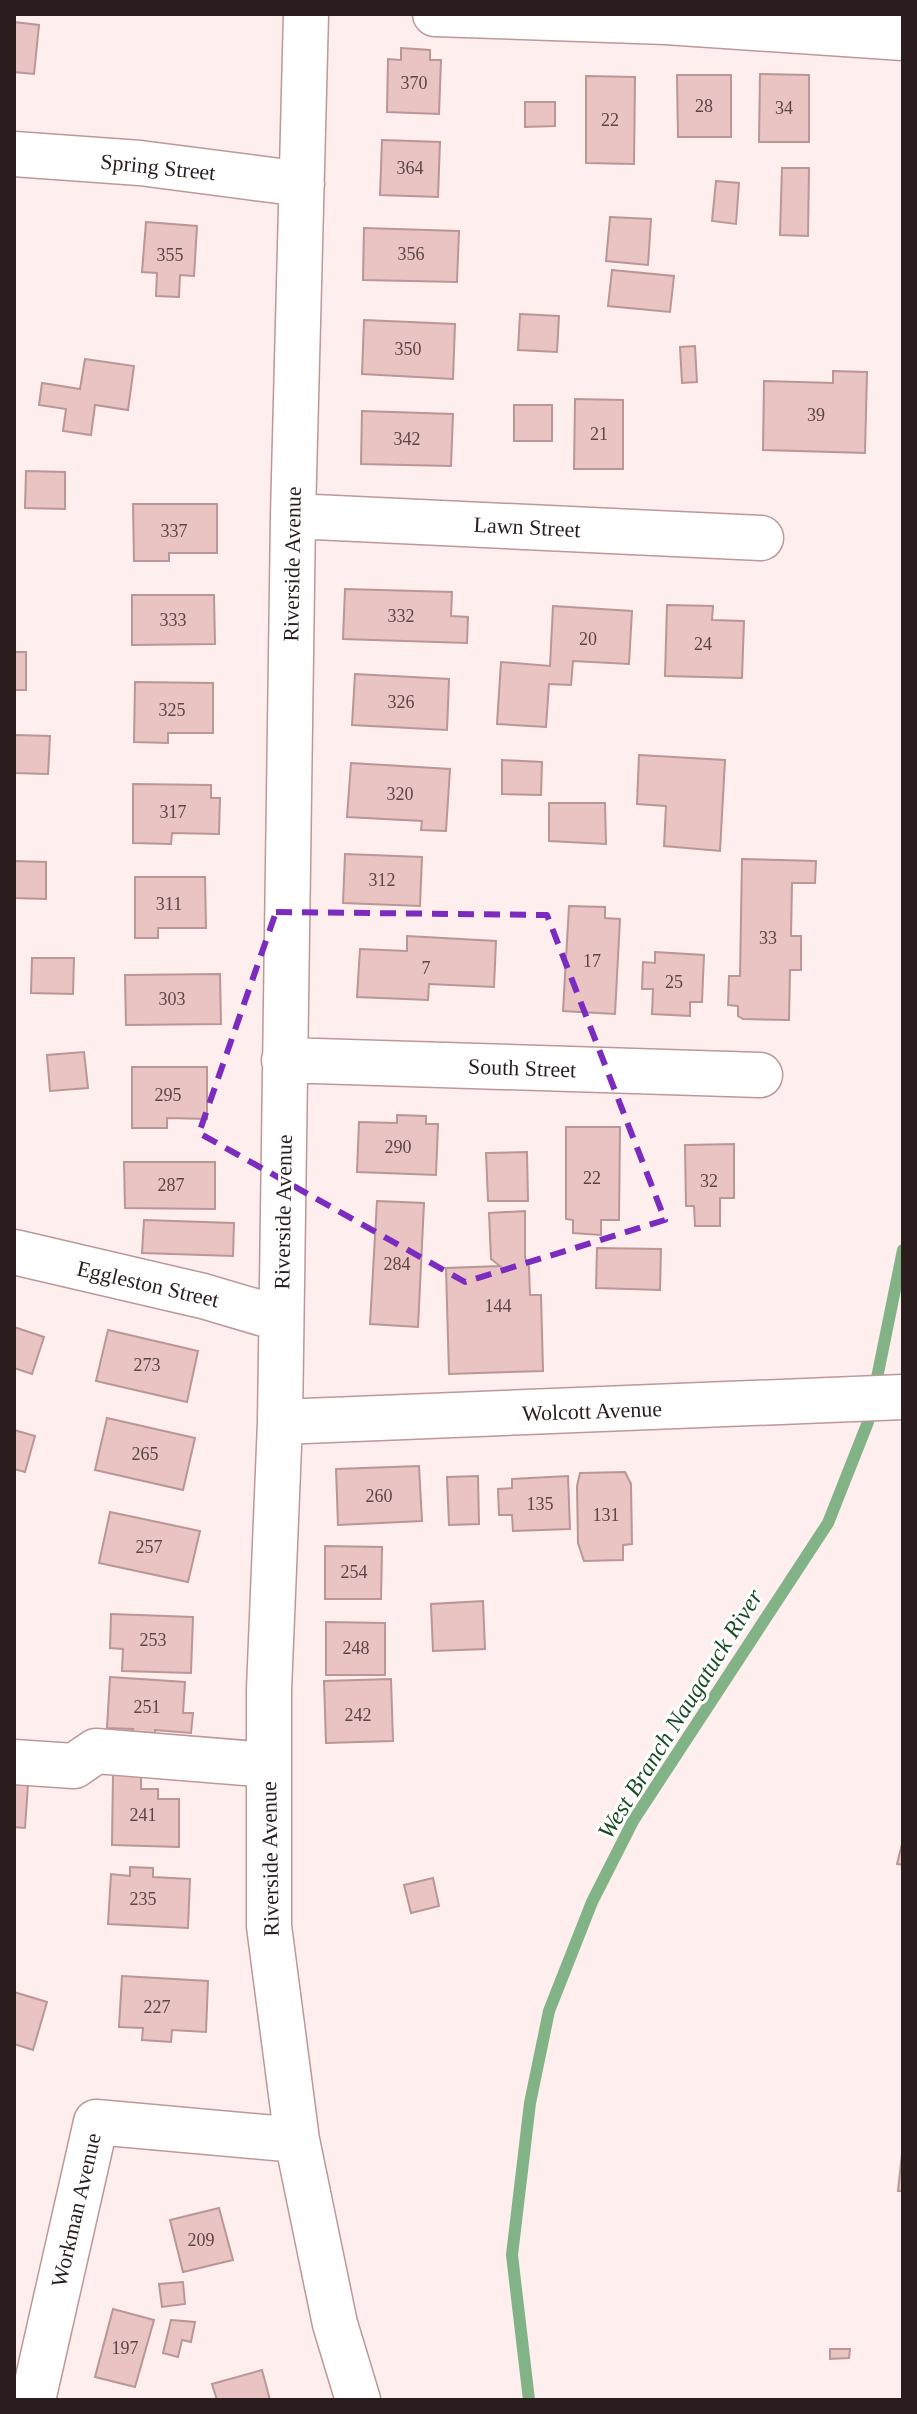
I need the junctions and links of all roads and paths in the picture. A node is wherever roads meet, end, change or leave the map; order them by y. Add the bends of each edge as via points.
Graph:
1 (306, 14) edge
2 (435, 14) edge
3 (627, 17) edge
4 (903, 38) edge
5 (14, 154) edge
6 (302, 184) junction
7 (293, 516) junction
8 (761, 538) dead end
9 (284, 1060) junction
10 (760, 1075) dead end
11 (14, 1252) edge
12 (281, 1319) junction
13 (903, 1397) edge
14 (280, 1422) junction
15 (14, 1762) edge
16 (269, 1765) junction
17 (297, 2140) junction
18 (33, 2400) edge
19 (358, 2400) edge

1 - 6 street, Riverside Avenue
2 - 3 street
3 - 4 street
5 - 6 street, Spring Street via 140,163
6 - 7 street, Riverside Avenue
7 - 8 street, Lawn Street
7 - 9 street, Riverside Avenue
9 - 10 street, South Street
9 - 12 street, Riverside Avenue
11 - 12 street, Eggleston Street
12 - 14 street, Riverside Avenue
13 - 14 street, Wolcott Avenue
14 - 16 street, Riverside Avenue
15 - 16 street via 74,1766 96,1751
16 - 17 street, Riverside Avenue via 269,1926
17 - 18 street, Workman Avenue via 96,2122
17 - 19 street, Riverside Avenue via 335,2324

